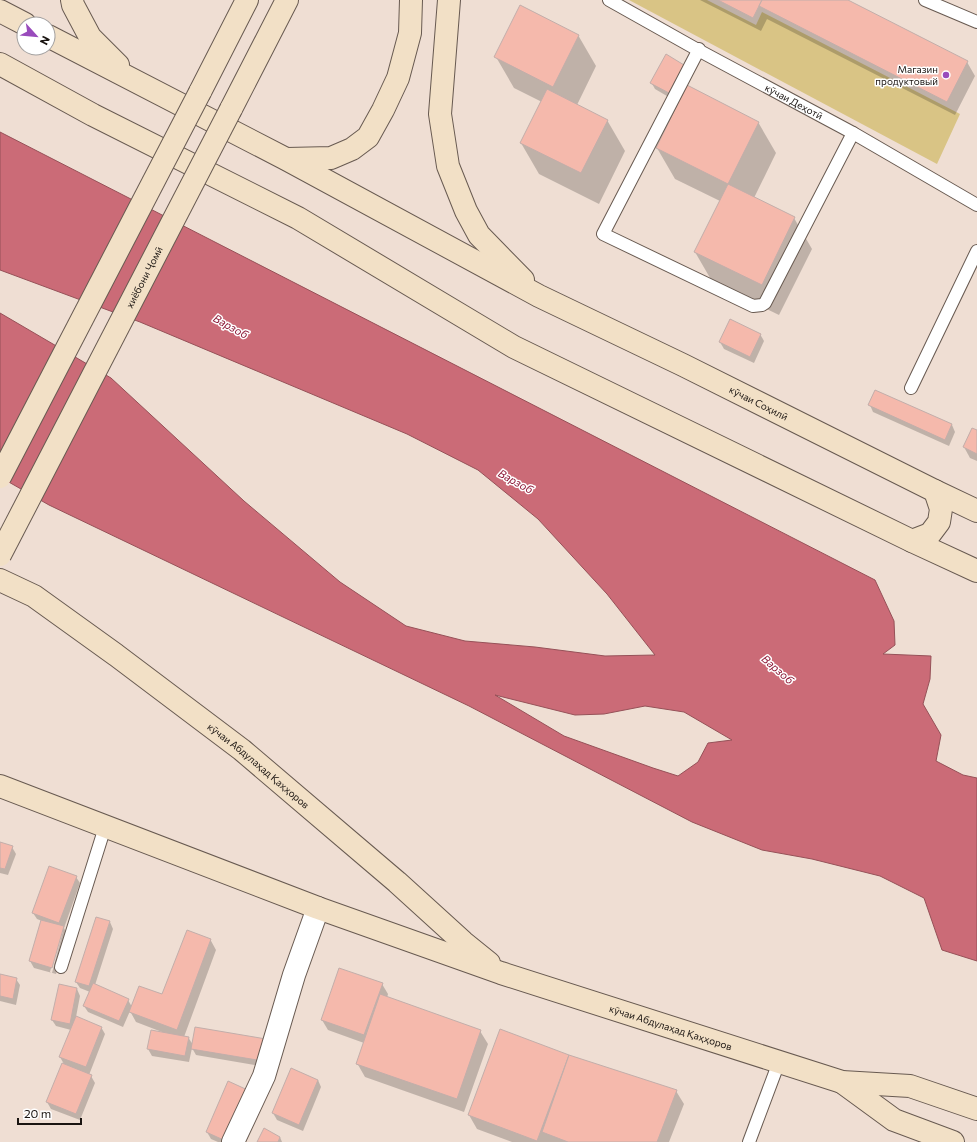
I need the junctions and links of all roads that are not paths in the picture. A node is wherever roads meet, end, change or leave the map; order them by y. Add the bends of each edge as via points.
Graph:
1 (72, 0) edge
2 (247, 0) edge
3 (287, 0) edge
4 (411, 0) edge
5 (449, 0) edge
6 (609, 0) edge
7 (925, 0) edge
8 (0, 11) edge
9 (16, 19) edge
10 (977, 22) edge
11 (56, 40) edge
12 (699, 49) dead end
13 (3, 66) edge
14 (133, 80) junction
15 (853, 133) junction
16 (286, 159) junction
17 (977, 205) edge
18 (977, 251) edge
19 (539, 296) junction
20 (911, 388) dead end
21 (0, 477) edge
22 (935, 491) junction
23 (977, 511) edge
24 (912, 541) junction
25 (0, 555) edge
26 (977, 571) edge
27 (0, 580) edge
28 (0, 783) edge
29 (10, 790) edge
30 (105, 828) junction
31 (318, 908) junction
32 (61, 967) dead end
33 (501, 973) junction
34 (779, 1062) junction
35 (842, 1082) junction
36 (977, 1109) edge
37 (233, 1142) edge
38 (749, 1142) edge
39 (953, 1142) edge

1 - 14 main road via 90,37
2 - 21 main road, bridge
3 - 25 main road, хиёбони Ҷомӣ, bridge
4 - 16 main road via 410,33 398,78 368,137 352,149 331,158
5 - 19 main road via 440,114 448,166 479,235
6 - 15 lane, кӯчаи Деҳотӣ
7 - 10 lane
8 - 9 main road
11 - 14 main road, кӯчаи Соҳилӣ
12 - 15 lane via 603,234 753,306 762,305 766,303
13 - 24 main road via 93,115 298,218 514,347
14 - 16 main road, кӯчаи Соҳилӣ
15 - 17 lane, кӯчаи Деҳотӣ
16 - 19 main road, кӯчаи Соҳилӣ
18 - 20 lane
19 - 22 main road, кӯчаи Соҳилӣ
22 - 23 main road, кӯчаи Соҳилӣ
22 - 24 main road via 942,509 940,522 930,534
24 - 26 main road
27 - 33 main road, кӯчаи Абдулаҳад Қаҳҳоров via 34,596 242,750
28 - 29 main road, кӯчаи Абдулаҳад Қаҳҳоров
29 - 30 main road, кӯчаи Абдулаҳад Қаҳҳоров
30 - 31 main road, кӯчаи Абдулаҳад Қаҳҳоров
30 - 32 lane
31 - 33 main road, кӯчаи Абдулаҳад Қаҳҳоров
31 - 37 street via 294,975 264,1076
33 - 34 main road, кӯчаи Абдулаҳад Қаҳҳоров
34 - 35 main road, кӯчаи Абдулаҳад Қаҳҳоров
34 - 38 lane
35 - 36 main road, кӯчаи Абдулаҳад Қаҳҳоров via 910,1086
35 - 39 main road, кӯчаи Абдулаҳад Қаҳҳоров via 894,1120

